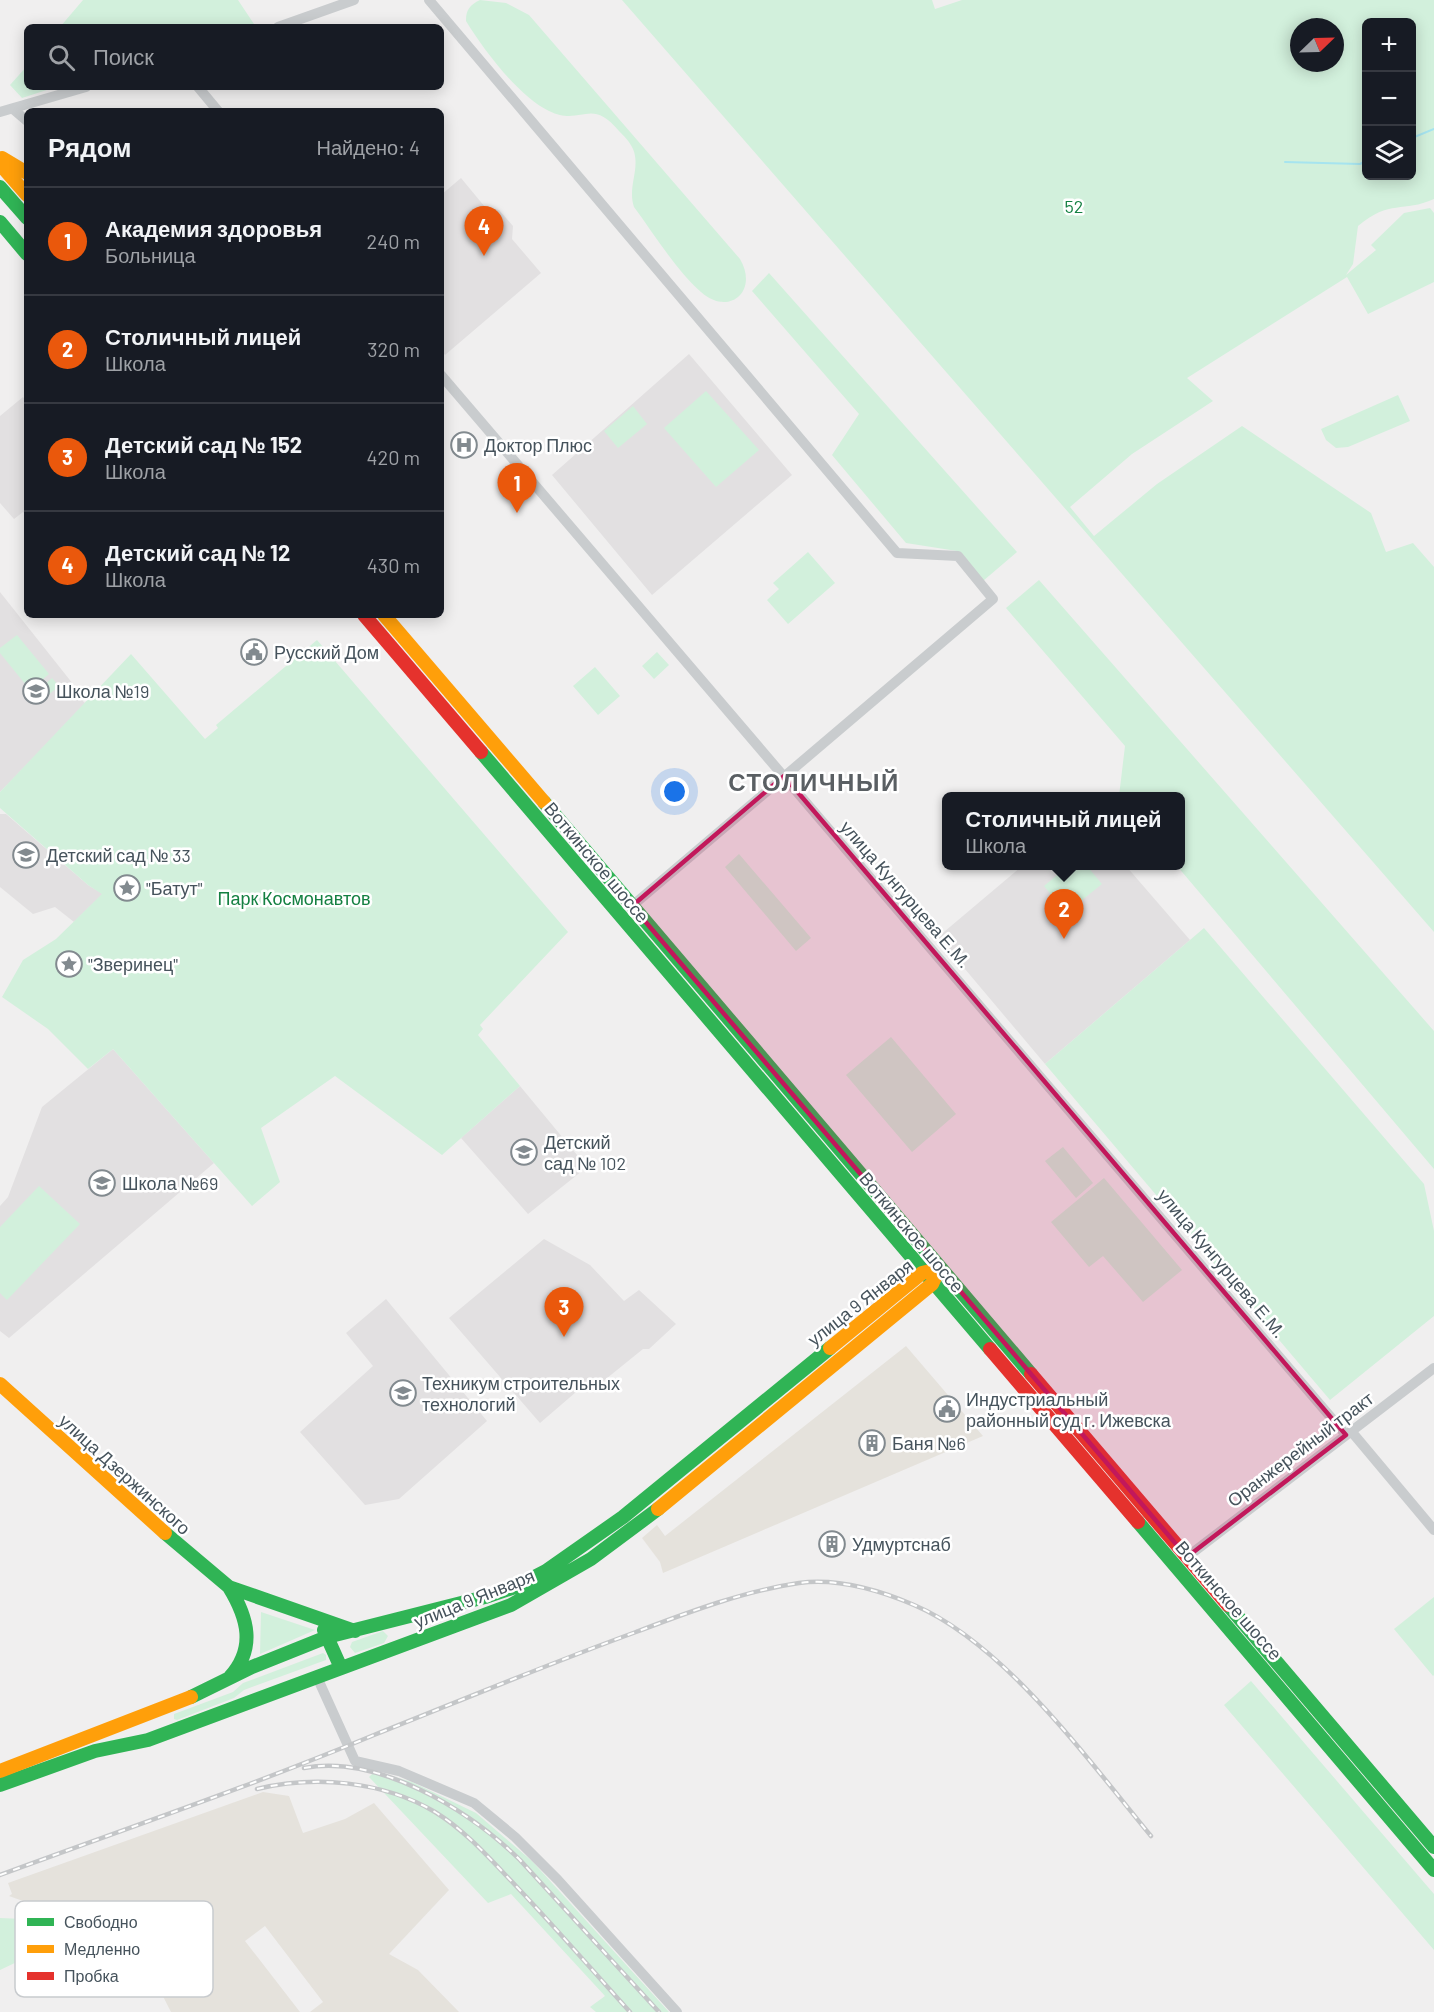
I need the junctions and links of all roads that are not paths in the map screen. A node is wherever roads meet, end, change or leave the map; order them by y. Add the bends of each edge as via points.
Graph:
1 (354, 0) edge
2 (429, 0) edge
3 (286, 24) edge
4 (76, 90) edge
5 (200, 90) edge
6 (216, 108) edge
7 (13, 109) junction
8 (0, 112) edge
9 (24, 118) edge
10 (0, 157) edge
11 (0, 164) edge
12 (24, 172) edge
13 (0, 187) edge
14 (24, 192) edge
15 (24, 215) edge
16 (0, 222) edge
17 (24, 252) edge
18 (444, 379) edge
19 (367, 618) edge
20 (387, 618) edge
21 (784, 776) junction
22 (632, 906) junction
23 (940, 1268) junction
24 (922, 1273) junction
25 (932, 1284) junction
26 (1434, 1368) edge
27 (0, 1384) edge
28 (1348, 1433) junction
29 (643, 1500) junction
30 (653, 1513) junction
31 (1434, 1530) edge
32 (1187, 1557) junction
33 (1175, 1566) junction
34 (229, 1587) junction
35 (317, 1617) junction
36 (355, 1631) junction
37 (327, 1637) junction
38 (341, 1668) junction
39 (317, 1677) junction
40 (223, 1682) junction
41 (160, 1709) junction
42 (169, 1732) junction
43 (0, 1771) edge
44 (0, 1785) edge
45 (1434, 1847) edge
46 (1434, 1870) edge
47 (676, 2012) edge

1 - 3 street
2 - 21 street via 897,553 958,556 993,599
4 - 7 street
5 - 6 street
7 - 8 street
7 - 9 street
10 - 12 main road
11 - 14 main road
13 - 15 main road
16 - 17 main road
18 - 21 street, улица Кунгурцева Е.М.
19 - 24 main road, Воткинское шоссе
20 - 22 main road, Воткинское шоссе
21 - 22 street
21 - 28 street, улица Кунгурцева Е.М.
22 - 23 main road, Воткинское шоссе
23 - 24 main road, улица 9 Января
23 - 25 main road, улица 9 Января
23 - 32 main road, Воткинское шоссе
24 - 25 main road, Воткинское шоссе
24 - 29 main road, улица 9 Января
25 - 30 main road, улица 9 Января
25 - 33 main road, Воткинское шоссе
26 - 28 street, Оранжерейный тракт
27 - 34 main road, улица Дзержинского
28 - 31 street, улица Кунгурцева Е.М.
28 - 32 street, Оранжерейный тракт
29 - 30 main road
29 - 36 main road, улица 9 Января via 568,1557 515,1587
30 - 38 main road, улица 9 Января via 553,1585 511,1605
32 - 33 main road
32 - 45 main road, Воткинское шоссе
33 - 46 main road, Воткинское шоссе
34 - 35 main road, улица Дзержинского
34 - 40 main road, улица Дзержинского via 242,1608 248,1630 241,1660
35 - 36 main road, улица Дзержинского
35 - 37 main road
36 - 37 main road, улица 9 Января
37 - 38 main road
37 - 40 main road, улица 9 Января
38 - 39 main road, улица 9 Января
39 - 42 main road, улица 9 Января
39 - 47 street via 355,1761 399,1771 474,1803 558,1880
40 - 41 main road, улица 9 Января
41 - 42 main road
41 - 43 main road, улица 9 Января
42 - 44 main road, улица 9 Января via 94,1751

